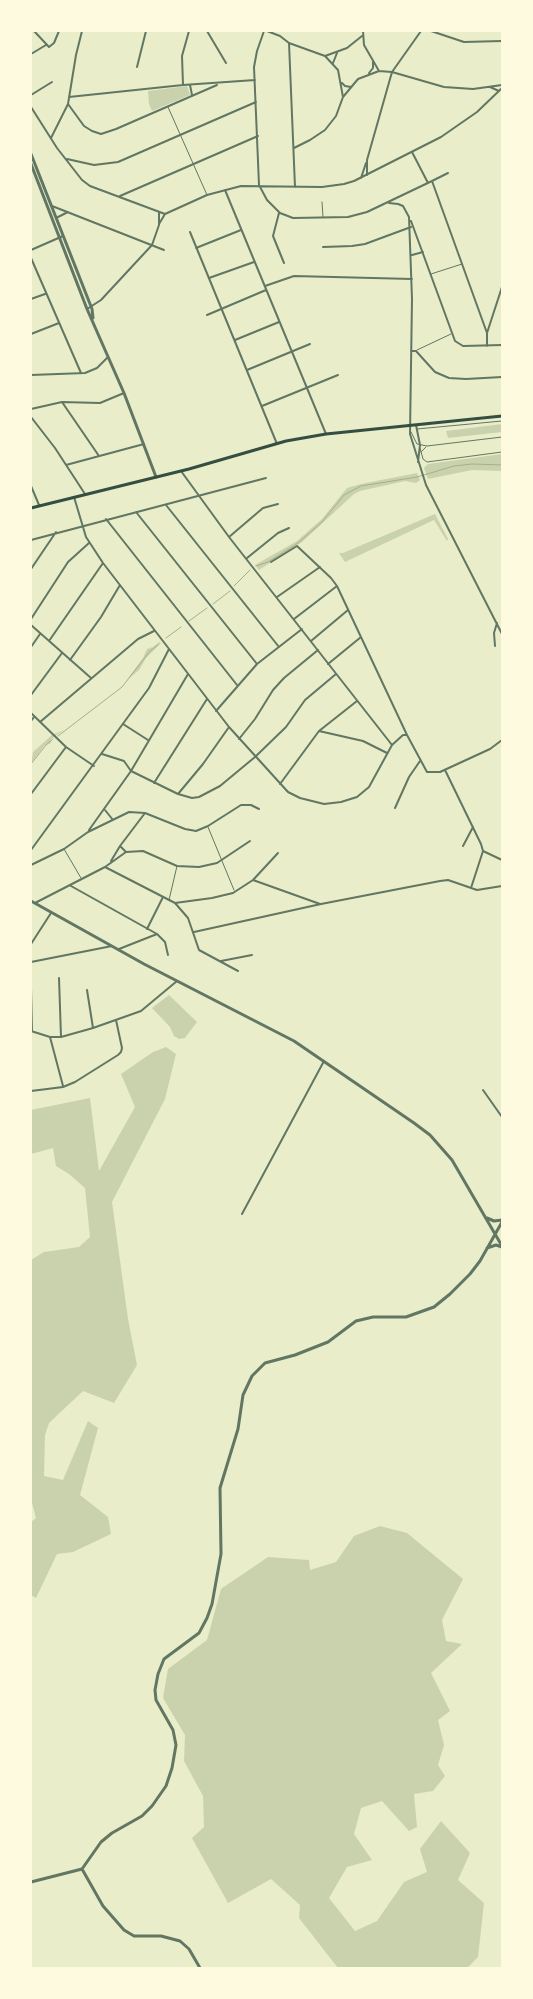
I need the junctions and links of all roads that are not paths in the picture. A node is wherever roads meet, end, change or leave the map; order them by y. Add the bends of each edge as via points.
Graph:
1 (34, 31) edge
2 (59, 31) edge
3 (82, 31) edge
4 (146, 31) edge
5 (189, 31) edge
6 (207, 31) edge
7 (264, 31) edge
8 (267, 31) edge
9 (363, 31) edge
10 (421, 31) edge
11 (431, 31) edge
12 (362, 36) junction
13 (502, 41) edge
14 (354, 42) junction
15 (289, 43) junction
16 (46, 45) junction
17 (364, 45) junction
18 (32, 53) edge
19 (337, 53) junction
20 (326, 56) junction
21 (372, 60) junction
22 (226, 63) dead end
23 (333, 63) junction
24 (137, 67) dead end
25 (379, 71) junction
26 (392, 72) junction
27 (368, 74) junction
28 (255, 80) junction
29 (52, 82) dead end
30 (342, 82) junction
31 (220, 84) junction
32 (183, 85) junction
33 (190, 85) junction
34 (351, 87) junction
35 (489, 87) junction
36 (502, 87) edge
37 (499, 91) junction
38 (31, 95) edge
39 (192, 95) junction
40 (69, 97) junction
41 (343, 97) junction
42 (256, 102) junction
43 (68, 104) junction
44 (31, 107) edge
45 (168, 107) junction
46 (181, 135) junction
47 (258, 136) junction
48 (51, 138) junction
49 (294, 148) junction
50 (412, 152) junction
51 (31, 154) edge
52 (65, 159) junction
53 (367, 160) junction
54 (31, 164) edge
55 (193, 164) junction
56 (448, 173) dead end
57 (367, 175) junction
58 (360, 178) junction
59 (432, 181) junction
60 (428, 183) junction
61 (260, 185) junction
62 (295, 187) junction
63 (225, 190) junction
64 (207, 195) junction
65 (119, 197) junction
66 (322, 202) dead end
67 (387, 204) junction
68 (48, 205) junction
69 (53, 207) junction
70 (68, 212) junction
71 (159, 213) junction
72 (280, 213) junction
73 (165, 214) junction
74 (323, 217) junction
75 (57, 218) junction
76 (409, 218) junction
77 (53, 220) junction
78 (159, 225) junction
79 (411, 227) junction
80 (241, 230) junction
81 (190, 232) dead end
82 (63, 236) junction
83 (59, 238) junction
84 (152, 245) junction
85 (323, 247) dead end
86 (196, 248) junction
87 (31, 250) edge
88 (164, 250) dead end
89 (423, 252) junction
90 (412, 255) junction
91 (31, 258) edge
92 (254, 262) junction
93 (284, 263) dead end
94 (462, 264) junction
95 (431, 274) junction
96 (209, 278) junction
97 (412, 279) junction
98 (264, 286) junction
99 (502, 286) edge
100 (266, 290) junction
101 (45, 294) junction
102 (31, 299) edge
103 (91, 307) junction
104 (87, 309) junction
105 (221, 309) junction
106 (208, 314) dead end
107 (93, 320) junction
108 (279, 322) junction
109 (59, 323) junction
110 (487, 333) junction
111 (31, 334) edge
112 (451, 334) junction
113 (235, 340) junction
114 (310, 344) dead end
115 (502, 345) edge
116 (487, 346) junction
117 (411, 351) junction
118 (416, 351) junction
119 (292, 352) junction
120 (108, 357) junction
121 (247, 370) junction
122 (81, 373) junction
123 (31, 375) edge
124 (338, 375) dead end
125 (502, 377) edge
126 (306, 388) junction
127 (124, 393) junction
128 (62, 402) junction
129 (262, 406) junction
130 (31, 409) edge
131 (502, 416) edge
132 (31, 417) edge
133 (502, 421) edge
134 (416, 424) junction
135 (409, 425) junction
136 (417, 429) junction
137 (410, 430) junction
138 (326, 434) junction
139 (502, 437) edge
140 (144, 444) junction
141 (277, 444) junction
142 (420, 445) junction
143 (427, 446) junction
144 (502, 452) edge
145 (99, 456) junction
146 (422, 457) junction
147 (418, 463) junction
148 (66, 465) junction
149 (181, 471) junction
150 (156, 477) junction
151 (266, 478) dead end
152 (31, 486) edge
153 (84, 494) junction
154 (199, 496) junction
155 (74, 497) junction
156 (278, 504) dead end
157 (39, 505) junction
158 (166, 505) junction
159 (31, 508) edge
160 (136, 512) junction
161 (106, 519) junction
162 (82, 525) junction
163 (289, 528) dead end
164 (56, 532) junction
165 (229, 537) junction
166 (31, 540) edge
167 (89, 543) junction
168 (247, 558) junction
169 (271, 562) dead end
170 (103, 563) junction
171 (320, 567) junction
172 (31, 569) edge
173 (475, 581) junction
174 (471, 584) dead end
175 (120, 585) junction
176 (337, 586) junction
177 (277, 597) junction
178 (348, 610) junction
179 (294, 618) junction
180 (31, 619) edge
181 (497, 623) junction
182 (31, 625) edge
183 (302, 629) junction
184 (154, 631) junction
185 (40, 634) junction
186 (502, 634) edge
187 (362, 637) junction
188 (49, 641) junction
189 (310, 641) junction
190 (495, 646) dead end
191 (31, 647) edge
192 (279, 647) junction
193 (169, 649) junction
194 (318, 650) junction
195 (62, 653) junction
196 (70, 660) junction
197 (257, 664) junction
198 (328, 664) junction
199 (188, 674) junction
200 (336, 674) junction
201 (91, 678) junction
202 (237, 685) junction
203 (31, 695) edge
204 (207, 699) junction
205 (357, 701) junction
206 (216, 711) junction
207 (31, 713) edge
208 (34, 717) junction
209 (31, 721) edge
210 (40, 722) junction
211 (123, 724) junction
212 (229, 727) junction
213 (319, 731) junction
214 (407, 735) junction
215 (239, 739) junction
216 (148, 740) junction
217 (502, 740) edge
218 (392, 745) junction
219 (66, 747) junction
220 (387, 753) junction
221 (102, 754) junction
222 (255, 757) junction
223 (420, 761) junction
224 (94, 766) junction
225 (445, 770) junction
226 (131, 771) junction
227 (154, 783) junction
228 (280, 784) junction
229 (31, 794) edge
230 (178, 794) junction
231 (259, 808) dead end
232 (395, 808) dead end
233 (105, 809) junction
234 (145, 813) junction
235 (113, 820) junction
236 (208, 826) junction
237 (473, 827) junction
238 (88, 832) junction
239 (250, 841) dead end
240 (120, 846) junction
241 (463, 846) dead end
242 (64, 849) junction
243 (31, 850) edge
244 (483, 851) junction
245 (126, 852) junction
246 (278, 852) dead end
247 (502, 860) edge
248 (31, 861) edge
249 (221, 861) junction
250 (110, 862) junction
251 (35, 863) junction
252 (31, 865) edge
253 (177, 866) junction
254 (105, 867) junction
255 (82, 880) junction
256 (253, 880) junction
257 (71, 886) junction
258 (502, 886) edge
259 (471, 888) junction
260 (235, 892) junction
261 (163, 897) junction
262 (169, 900) junction
263 (33, 902) edge
264 (175, 903) junction
265 (320, 904) junction
266 (51, 912) junction
267 (147, 929) junction
268 (194, 932) junction
269 (157, 934) junction
270 (31, 944) edge
271 (112, 946) junction
272 (118, 950) junction
273 (168, 955) dead end
274 (252, 955) dead end
275 (31, 962) edge
276 (220, 962) junction
277 (238, 971) dead end
278 (59, 978) dead end
279 (178, 980) junction
280 (31, 988) edge
281 (87, 990) dead end
282 (31, 996) edge
283 (116, 1020) junction
284 (93, 1028) junction
285 (32, 1031) edge
286 (50, 1037) junction
287 (61, 1037) junction
288 (324, 1061) junction
289 (63, 1087) junction
290 (31, 1090) edge
291 (483, 1090) dead end
292 (502, 1117) edge
293 (242, 1214) dead end
294 (485, 1217) junction
295 (502, 1221) edge
296 (495, 1234) junction
297 (502, 1246) edge
298 (487, 1248) junction
299 (82, 1869) junction
300 (31, 1882) edge
301 (200, 1968) edge

1 - 16 street
2 - 16 street via 52,45
3 - 40 street
4 - 24 street
5 - 32 street via 182,56
6 - 22 street
7 - 28 street via 255,59
8 - 15 street
9 - 12 street
10 - 26 street
11 - 13 street via 464,42
12 - 14 street
12 - 17 street
14 - 17 street
14 - 19 street
15 - 20 street
15 - 49 street
16 - 18 street
17 - 21 street
19 - 20 street
19 - 23 street
20 - 23 street
21 - 25 street
21 - 27 street via 373,68
23 - 30 street
25 - 26 street
25 - 27 street
26 - 35 street via 444,87
26 - 53 street
27 - 34 street via 358,79
28 - 31 street
28 - 42 street
29 - 38 street
30 - 34 street
30 - 41 street
31 - 33 street
31 - 39 street
32 - 33 street
32 - 40 street
33 - 39 street
34 - 41 street
35 - 36 street
35 - 37 street
36 - 37 street
37 - 50 street via 477,112 453,129
39 - 45 street
40 - 43 street
41 - 49 street via 336,116 325,130
42 - 46 street
42 - 47 street
43 - 45 street via 84,126 101,134
43 - 48 street
44 - 48 street
45 - 46 lane
46 - 52 street via 121,161 94,165
46 - 55 lane
47 - 55 street
47 - 61 street
48 - 52 street
49 - 62 street
50 - 57 street
50 - 60 street
51 - 69 street
52 - 65 street via 75,173 90,186
53 - 57 street
53 - 58 street
54 - 68 street
55 - 64 lane
55 - 65 street
56 - 59 street
57 - 58 street
58 - 62 street via 334,186
59 - 60 street
59 - 94 street
60 - 67 street
61 - 62 street
61 - 63 street
61 - 72 street via 267,200
63 - 64 street
63 - 80 street
64 - 73 street
65 - 71 street
66 - 74 lane
67 - 74 street via 357,215
67 - 76 street via 403,206
68 - 69 street
68 - 77 street
69 - 70 street
69 - 75 street
70 - 75 street
70 - 84 street
71 - 73 street
71 - 78 street
72 - 74 street via 292,218
72 - 93 street via 273,236
73 - 78 street
75 - 77 street
75 - 82 street
76 - 79 street
76 - 89 street
77 - 83 street
78 - 84 street
79 - 85 street via 365,244
79 - 90 street
80 - 86 street
80 - 92 street
81 - 86 street
82 - 83 street
82 - 103 street
83 - 87 street
83 - 104 street
84 - 88 street
84 - 103 street
86 - 96 street
89 - 90 street
89 - 95 street
90 - 97 street
91 - 101 street
92 - 96 street
92 - 98 street
94 - 95 lane
94 - 110 street
95 - 112 street
96 - 105 street
97 - 98 street via 294,276
97 - 117 street
98 - 100 street
99 - 110 street
100 - 105 street
100 - 108 street
101 - 102 street
101 - 109 street
103 - 104 street
103 - 107 street
104 - 107 street
105 - 106 street
105 - 113 street
107 - 120 street
108 - 113 street
108 - 119 street
109 - 111 street
109 - 122 street
110 - 116 street
112 - 116 street via 455,341 463,346
112 - 118 lane
113 - 121 street
114 - 119 street
115 - 116 street
117 - 118 street
117 - 135 street
118 - 125 street via 435,372 449,378
119 - 121 street
119 - 126 street
120 - 122 street via 97,368
120 - 127 street
121 - 129 street
122 - 123 street
124 - 126 street
126 - 129 street
126 - 138 street
127 - 128 street via 100,403
127 - 140 street
128 - 130 street
128 - 145 street
129 - 141 street
131 - 134 main road
132 - 148 street
133 - 136 lane
134 - 135 main road
134 - 136 street
135 - 137 street
135 - 138 main road
136 - 142 street
137 - 142 lane via 415,442
137 - 147 street
138 - 141 main road
139 - 143 lane
140 - 145 street
140 - 150 street
141 - 149 main road
142 - 143 lane
142 - 146 lane
142 - 147 street
143 - 146 lane via 422,450
144 - 146 lane via 427,462
145 - 148 street
147 - 173 street via 423,478
148 - 153 street
149 - 150 main road
149 - 154 street
150 - 153 main road
151 - 154 street
152 - 157 street
153 - 155 main road
154 - 158 street
154 - 165 street
155 - 157 main road
155 - 162 street
156 - 165 street via 263,508
157 - 159 main road
158 - 160 street
158 - 192 street
160 - 161 street
160 - 197 street
161 - 162 street
161 - 202 street
162 - 164 street
162 - 167 street
163 - 168 street via 278,533
164 - 166 street
164 - 172 street
165 - 168 street
167 - 170 street
167 - 180 street via 68,562
168 - 177 street
169 - 171 street via 297,546
170 - 175 street
170 - 188 street
171 - 176 street
171 - 177 street
173 - 174 street
173 - 181 street
175 - 184 street
175 - 196 street
176 - 178 street
176 - 179 street
177 - 179 street
178 - 187 street
178 - 189 street
179 - 183 street
181 - 186 street
181 - 190 street via 494,633
182 - 185 street
183 - 189 street
183 - 192 street
184 - 193 street
184 - 201 street via 138,639
185 - 188 street
185 - 191 street
187 - 198 street
187 - 214 street
188 - 195 street
189 - 194 street
192 - 197 street
193 - 199 street
193 - 211 street via 149,688
194 - 198 street
194 - 215 street via 276,686
195 - 196 street
195 - 203 street
196 - 201 street
197 - 202 street
198 - 200 street
199 - 204 street
199 - 216 street
200 - 205 street
200 - 222 street via 305,700 286,727
201 - 210 street
202 - 206 street
204 - 206 street
204 - 227 street
205 - 213 street
205 - 218 street
206 - 212 street
207 - 208 street
208 - 209 street
208 - 210 street
210 - 219 street
211 - 216 street
211 - 221 street
212 - 215 street
212 - 230 street
213 - 220 street via 363,740
213 - 228 street
214 - 218 street via 403,735
214 - 223 street
215 - 222 street
216 - 226 street
217 - 225 street via 490,749
218 - 220 street
219 - 224 street
219 - 229 street
220 - 228 street via 369,787 357,796 341,802 328,804 310,801 294,796
221 - 224 street
221 - 226 street via 124,761
222 - 228 street
222 - 230 street via 205,795 192,798
223 - 225 street via 430,773
223 - 232 street
224 - 243 street
225 - 237 street
226 - 227 street
226 - 233 street
227 - 230 street
231 - 236 street via 241,805
233 - 235 street
233 - 238 street
234 - 235 street via 129,812
234 - 236 street via 191,831
234 - 240 street
235 - 238 street
236 - 249 lane
237 - 241 street
237 - 244 street
238 - 242 street
239 - 249 street
240 - 245 street
240 - 250 street
242 - 251 street
242 - 255 lane
244 - 247 street
244 - 259 street
245 - 250 street
245 - 253 street via 149,852
246 - 256 street
248 - 251 street
249 - 253 street via 199,867
249 - 260 lane
250 - 254 street
251 - 252 street
253 - 262 lane
254 - 255 street
254 - 261 street
255 - 257 street
256 - 260 street
256 - 265 street
257 - 263 street
257 - 267 street
258 - 259 street
259 - 265 street via 448,880
260 - 264 street
261 - 262 street
261 - 267 street
262 - 264 street
263 - 266 street
264 - 268 street via 185,913
265 - 268 street
266 - 270 street
266 - 271 street
267 - 269 street
268 - 276 street via 199,950
269 - 272 street
269 - 273 street via 165,942
271 - 272 street
271 - 275 street
272 - 279 street
274 - 276 street
276 - 277 street
278 - 287 street
279 - 283 street via 141,1011
279 - 288 street via 276,1031
280 - 282 street
281 - 284 street
282 - 285 street
283 - 284 street
283 - 289 street via 121,1052 81,1079
284 - 287 street
285 - 286 street
286 - 287 street
286 - 289 street
288 - 293 street
288 - 294 street via 430,1135 452,1160
289 - 290 street
291 - 292 street
294 - 295 street
294 - 296 street
295 - 296 street
296 - 297 street
296 - 298 street
297 - 298 street
298 - 299 street via 480,1261 458,1287 426,1311 406,1318 373,1317 356,1321 328,1342 265,1363 252,1376 243,1395 238,1429 220,1488 221,1554 212,1604 199,1633 164,1659 158,1674 156,1700 173,1730 176,1744 166,1786 142,1816 101,1842
299 - 300 street
299 - 301 street via 103,1906 124,1930 134,1936 161,1936 180,1941 189,1949

